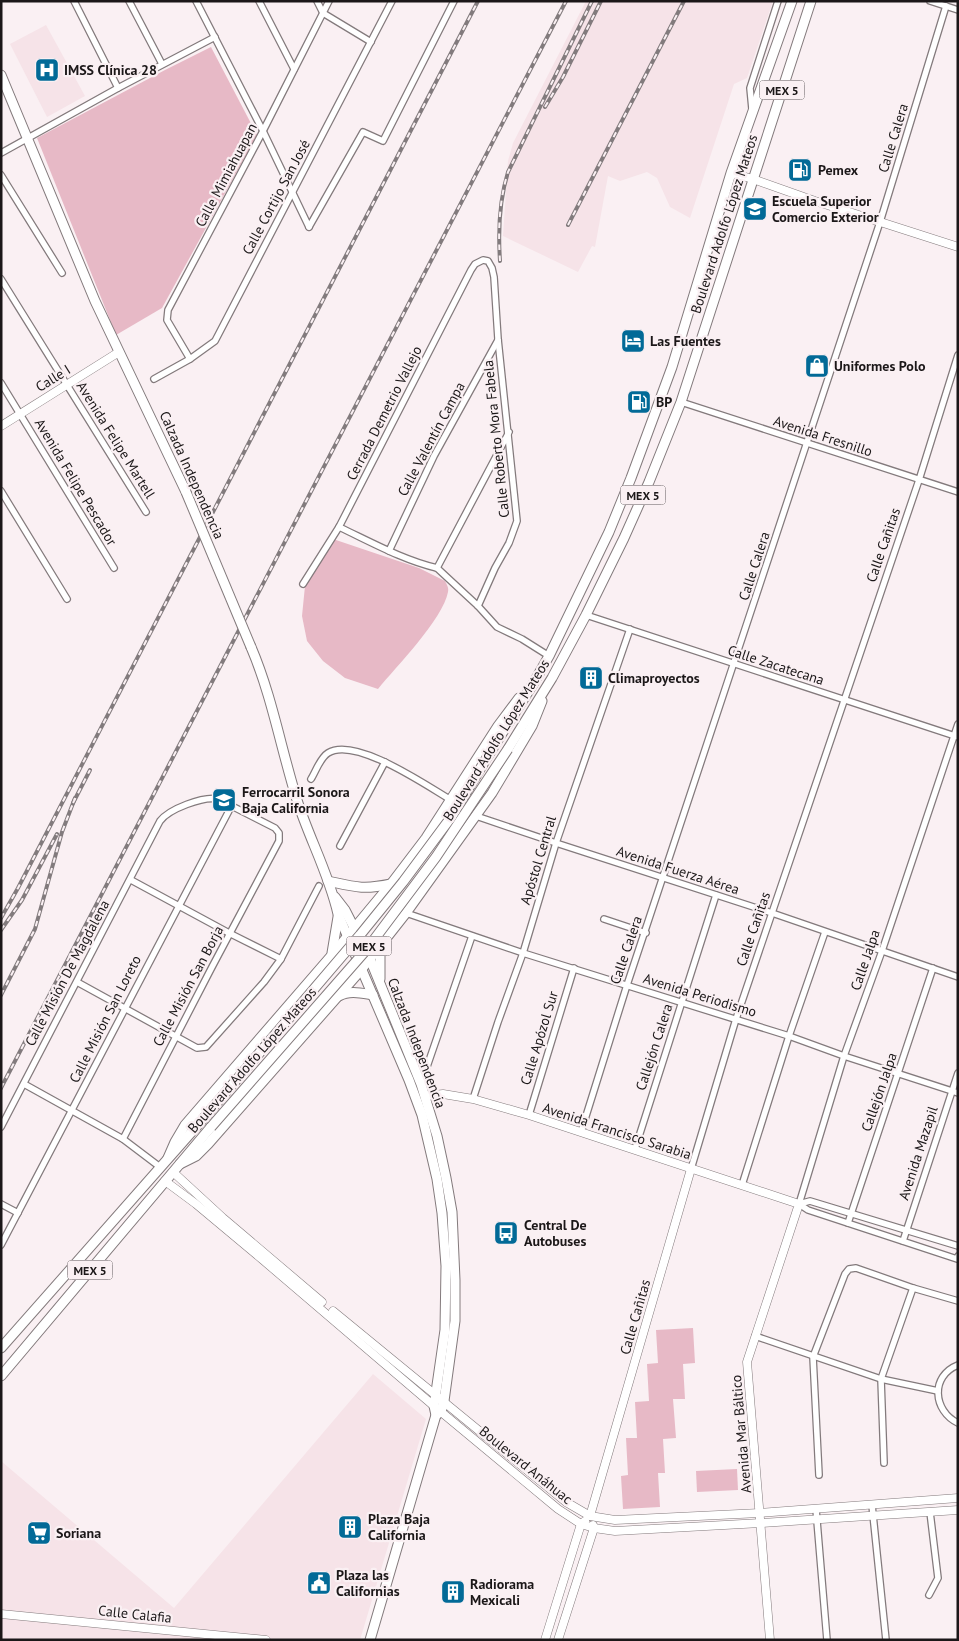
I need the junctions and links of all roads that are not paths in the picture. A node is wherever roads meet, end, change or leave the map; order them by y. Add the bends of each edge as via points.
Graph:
1 (74, 1) edge
2 (129, 1) edge
3 (196, 1) edge
4 (259, 1) edge
5 (317, 1) edge
6 (329, 1) edge
7 (392, 1) edge
8 (454, 1) edge
9 (778, 1) edge
10 (792, 1) edge
11 (811, 1) edge
12 (930, 1) edge
13 (946, 6) junction
14 (958, 10) edge
15 (323, 12) junction
16 (215, 37) junction
17 (371, 42) junction
18 (162, 64) junction
19 (294, 69) junction
20 (1, 75) edge
21 (118, 88) junction
22 (753, 113) junction
23 (263, 132) junction
24 (28, 137) junction
25 (1, 154) edge
26 (731, 173) junction
27 (1, 175) edge
28 (753, 179) junction
29 (293, 191) junction
30 (880, 222) junction
31 (958, 247) edge
32 (488, 261) joint
33 (62, 274) dead end
34 (1, 279) edge
35 (498, 340) junction
36 (119, 352) junction
37 (958, 355) edge
38 (190, 359) junction
39 (154, 379) dead end
40 (1, 383) edge
41 (68, 384) junction
42 (681, 402) junction
43 (20, 414) junction
44 (1, 426) edge
45 (509, 432) junction
46 (807, 444) junction
47 (919, 480) junction
48 (1, 491) edge
49 (958, 492) edge
50 (146, 512) dead end
51 (339, 527) junction
52 (389, 551) junction
53 (114, 568) dead end
54 (437, 568) junction
55 (303, 584) dead end
56 (67, 599) dead end
57 (478, 606) junction
58 (586, 616) junction
59 (630, 630) junction
60 (549, 656) junction
61 (735, 665) junction
62 (552, 678) junction
63 (533, 684) junction
64 (845, 700) junction
65 (958, 724) edge
66 (956, 737) edge
67 (385, 762) junction
68 (311, 779) dead end
69 (451, 800) junction
70 (232, 805) junction
71 (476, 816) junction
72 (556, 843) junction
73 (340, 846) dead end
74 (277, 847) joint
75 (663, 878) junction
76 (130, 880) junction
77 (328, 881) junction
78 (391, 884) junction
79 (319, 886) dead end
80 (716, 895) junction
81 (334, 896) junction
82 (179, 906) junction
83 (406, 913) junction
84 (772, 913) junction
85 (338, 914) junction
86 (604, 919) dead end
87 (355, 928) junction
88 (646, 932) junction
89 (825, 932) junction
90 (229, 934) junction
91 (347, 936) junction
92 (472, 936) junction
93 (380, 947) junction
94 (882, 951) junction
95 (523, 953) junction
96 (332, 955) junction
97 (370, 959) junction
98 (281, 960) junction
99 (574, 968) junction
100 (933, 968) junction
101 (361, 970) junction
102 (958, 977) edge
103 (77, 982) junction
104 (380, 984) junction
105 (627, 985) junction
106 (372, 995) junction
107 (336, 998) junction
108 (681, 1003) junction
109 (126, 1008) junction
110 (736, 1020) junction
111 (177, 1035) junction
112 (789, 1036) junction
113 (844, 1056) junction
114 (958, 1073) edge
115 (899, 1074) junction
116 (24, 1084) junction
117 (421, 1084) junction
118 (955, 1092) edge
119 (425, 1096) junction
120 (473, 1098) junction
121 (72, 1110) junction
122 (529, 1115) junction
123 (1, 1126) edge
124 (581, 1132) junction
125 (123, 1139) junction
126 (635, 1149) junction
127 (168, 1158) junction
128 (180, 1164) junction
129 (160, 1167) junction
130 (692, 1169) junction
131 (173, 1172) junction
132 (165, 1181) junction
133 (742, 1185) junction
134 (1, 1204) edge
135 (799, 1204) junction
136 (18, 1213) junction
137 (851, 1214) junction
138 (848, 1223) junction
139 (906, 1230) junction
140 (903, 1241) junction
141 (1, 1245) edge
142 (958, 1246) edge
143 (957, 1258) edge
144 (913, 1288) junction
145 (958, 1301) edge
146 (755, 1336) junction
147 (1, 1348) edge
148 (813, 1357) junction
149 (958, 1365) edge
150 (1, 1376) edge
151 (881, 1380) junction
152 (938, 1391) junction
153 (440, 1399) junction
154 (437, 1411) junction
155 (958, 1422) edge
156 (884, 1463) dead end
157 (819, 1475) dead end
158 (958, 1498) edge
159 (872, 1505) junction
160 (816, 1509) junction
161 (958, 1510) edge
162 (760, 1512) junction
163 (930, 1512) junction
164 (873, 1514) junction
165 (590, 1516) junction
166 (817, 1519) junction
167 (761, 1523) junction
168 (581, 1524) junction
169 (594, 1528) junction
170 (929, 1595) dead end
171 (1, 1614) edge
172 (266, 1640) edge
173 (370, 1640) edge
174 (545, 1640) edge
175 (558, 1640) edge
176 (770, 1640) edge
177 (827, 1640) edge
178 (886, 1640) edge

1 - 21 street
2 - 18 street
3 - 16 street
4 - 19 street
5 - 15 street
6 - 15 street, Calle Mimiahuapan
7 - 17 street, Calle Cortijo San José
8 - 29 street via 383,141 363,132 309,227
9 - 22 street via 750,88
10 - 22 main road, Boulevard Adolfo López Mateos / MEX 5
11 - 28 main road, Boulevard Adolfo López Mateos / MEX 5
12 - 13 street
13 - 14 street
13 - 30 street, Calle Calera
15 - 17 street
15 - 19 street, Calle Mimiahuapan
16 - 18 street
16 - 23 street
17 - 29 street, Calle Cortijo San José
18 - 21 street
19 - 23 street, Calle Mimiahuapan
20 - 24 main road, Calzada Independencia
21 - 24 street
22 - 26 main road, Boulevard Adolfo López Mateos / MEX 5
23 - 29 street
23 - 38 street, Calle Mimiahuapan via 168,310 167,320
24 - 25 street
24 - 36 main road, Calzada Independencia
26 - 28 street
26 - 60 main road, Boulevard Adolfo López Mateos / MEX 5 via 686,324 647,436 609,532
27 - 33 street
28 - 30 street
28 - 42 main road, Boulevard Adolfo López Mateos / MEX 5
29 - 38 street, Calle Cortijo San José via 215,340
30 - 31 street
30 - 46 street, Calle Calera
32 - 35 street, Calle Roberto Mora Fabela via 495,283
32 - 51 street, Cerrada Demetrio Vallejo via 478,262 471,270
34 - 41 street, Avenida Felipe Martell
35 - 45 street, Calle Roberto Mora Fabela
35 - 52 street, Calle Valentín Campa via 434,456
36 - 41 street, Calle I
36 - 77 main road, Calzada Independencia, bridge via 186,492 251,647 298,802
37 - 47 street, Calle Cañitas
38 - 39 street, Calle Cortijo San José
40 - 43 street, Avenida Felipe Pescador
41 - 43 street, Calle I
41 - 50 street, Avenida Felipe Martell
42 - 46 street, Avenida Fresnillo
42 - 58 main road, Boulevard Adolfo López Mateos / MEX 5 via 649,482
43 - 44 street, Calle I
43 - 53 street, Avenida Felipe Pescador
45 - 54 street
45 - 57 street, Calle Roberto Mora Fabela via 517,521
46 - 47 street, Avenida Fresnillo
46 - 61 street, Calle Calera
47 - 49 street, Avenida Fresnillo
47 - 64 street, Calle Cañitas
48 - 56 street
51 - 52 street
51 - 55 street, Cerrada Demetrio Vallejo
52 - 54 street
54 - 57 street
57 - 60 street via 497,627
58 - 59 street, Calle Zacatecana
58 - 62 main road, Boulevard Adolfo López Mateos / MEX 5
59 - 61 street, Calle Zacatecana
59 - 72 street, Apóstol Central
60 - 63 main road, Boulevard Adolfo López Mateos / MEX 5
61 - 64 street, Calle Zacatecana
61 - 75 street, Calle Calera
62 - 71 main road via 532,726
62 - 128 main road, Boulevard Adolfo López Mateos / MEX 5, bridge via 436,857 366,949
63 - 69 main road via 509,710
63 - 127 main road, Boulevard Adolfo López Mateos / MEX 5, bridge via 452,816 403,882
64 - 66 street, Calle Zacatecana
64 - 84 street, Calle Cañitas
65 - 66 street, Calle Jalpa
66 - 94 street, Calle Jalpa
67 - 68 street via 364,753 336,750 326,754
67 - 69 street
67 - 73 street
69 - 78 main road
70 - 74 street, Calle Misión De Magdalena via 275,828 280,836
70 - 76 street, Calle Misión De Magdalena via 213,798 177,808 164,816
70 - 82 street, Calle Misión San Loreto
71 - 72 street, Avenida Fuerza Aérea
71 - 83 main road
72 - 75 street, Avenida Fuerza Aérea
72 - 95 street, Apóstol Central
74 - 90 street, Calle Misión San Borja
75 - 80 street, Avenida Fuerza Aérea
75 - 88 street, Calle Calera
76 - 82 street
76 - 103 street, Calle Misión De Magdalena
77 - 78 main road via 359,888
77 - 81 main road, Calzada Independencia
78 - 87 main road
79 - 98 street
80 - 84 street, Avenida Fuerza Aérea
80 - 108 street, Callejón Calera
81 - 85 main road, Calzada Independencia
81 - 87 main road, Calzada Independencia
82 - 90 street
82 - 109 street, Calle Misión San Loreto
83 - 92 street, Avenida Periodismo
83 - 93 main road
84 - 89 street, Avenida Fuerza Aérea
84 - 110 street, Calle Cañitas
85 - 91 main road, Calzada Independencia
85 - 96 main road
86 - 88 street
87 - 91 main road
87 - 97 main road, Calzada Independencia
88 - 105 street, Calle Calera
89 - 94 street, Avenida Fuerza Aérea
89 - 112 street
90 - 98 street
90 - 111 street, Calle Misión San Borja
91 - 96 main road
91 - 101 main road, Calzada Independencia
92 - 95 street, Avenida Periodismo
92 - 117 street
93 - 97 main road
93 - 104 main road
94 - 100 street, Avenida Fuerza Aérea
94 - 113 street, Calle Jalpa
95 - 99 street, Avenida Periodismo
95 - 120 street, Apóstol Central
96 - 127 main road via 185,1125
97 - 101 main road
97 - 104 main road, Calzada Independencia
98 - 111 street via 208,1046 197,1048
99 - 105 street, Avenida Periodismo
99 - 122 street, Calle Apózol Sur
100 - 102 street, Avenida Fuerza Aérea
100 - 115 street, Callejón Jalpa
101 - 106 main road, Calzada Independencia
101 - 107 main road
103 - 109 street
103 - 116 street, Calle Misión De Magdalena
104 - 117 main road, Calzada Independencia
105 - 108 street, Avenida Periodismo
105 - 124 street, Calle Calera
106 - 107 main road via 349,992
106 - 153 main road, Calzada Independencia via 422,1115 441,1205 446,1266
107 - 128 main road via 208,1144 196,1156
108 - 110 street, Avenida Periodismo
108 - 126 street, Callejón Calera
109 - 111 street
109 - 121 street, Calle Misión San Loreto
110 - 112 street, Avenida Periodismo
110 - 130 street, Calle Cañitas
111 - 125 street, Calle Misión San Borja
112 - 113 street, Avenida Periodismo
112 - 133 street
113 - 115 street, Avenida Periodismo
113 - 135 street, Calle Jalpa
114 - 118 street, Avenida Mazapil
115 - 118 street, Avenida Periodismo
115 - 137 street, Callejón Jalpa
116 - 121 street
116 - 123 street, Calle Misión De Magdalena
117 - 119 main road, Calzada Independencia
118 - 139 street, Avenida Mazapil
119 - 120 street, Avenida Francisco Sarabia via 444,1094
119 - 153 main road, Calzada Independencia via 452,1212 455,1321
120 - 122 street, Avenida Francisco Sarabia
121 - 125 street
121 - 136 street, Calle Misión San Loreto
122 - 124 street, Avenida Francisco Sarabia
124 - 126 street, Avenida Francisco Sarabia
125 - 129 street
126 - 130 street, Avenida Francisco Sarabia
127 - 129 main road, Boulevard Adolfo López Mateos / MEX 5
128 - 131 main road, Boulevard Adolfo López Mateos / MEX 5
129 - 147 main road, Boulevard Adolfo López Mateos / MEX 5
130 - 133 street, Avenida Francisco Sarabia
130 - 165 street, Calle Cañitas
131 - 132 main road, Boulevard Adolfo López Mateos / MEX 5
131 - 153 street, Boulevard Anáhuac via 230,1224
132 - 150 main road, Boulevard Adolfo López Mateos / MEX 5
132 - 154 street, Boulevard Anáhuac via 263,1260
133 - 135 street, Avenida Francisco Sarabia
134 - 136 street
135 - 137 street, Avenida Francisco Sarabia via 810,1201
135 - 138 street, Avenida Francisco Sarabia
135 - 146 street, Avenida Mar Báltico
136 - 141 street, Calle Misión San Loreto
137 - 138 street, Callejón Jalpa
137 - 139 street, Avenida Francisco Sarabia
138 - 140 street, Avenida Francisco Sarabia
139 - 140 street, Avenida Mazapil
139 - 142 street, Avenida Francisco Sarabia
140 - 143 street, Avenida Francisco Sarabia
144 - 145 street
144 - 148 street via 856,1268 849,1269
144 - 151 street
146 - 148 street
146 - 162 street, Avenida Mar Báltico via 748,1362
148 - 151 street
148 - 157 street
149 - 152 street via 946,1373
151 - 152 street
151 - 156 street
152 - 155 street via 942,1409
153 - 154 main road, Calzada Independencia
153 - 165 street, Boulevard Anáhuac via 566,1502
154 - 168 street, Boulevard Anáhuac
154 - 173 main road, Calzada Independencia
158 - 159 street, Boulevard Anáhuac
159 - 160 street, Boulevard Anáhuac
159 - 164 street
160 - 162 street, Boulevard Anáhuac
160 - 166 street
161 - 163 street, Boulevard Anáhuac
162 - 165 street, Boulevard Anáhuac via 615,1520
162 - 167 street, Avenida Mar Báltico
163 - 164 street, Boulevard Anáhuac
163 - 170 street via 938,1578
164 - 166 street, Boulevard Anáhuac
164 - 178 street
165 - 168 street
165 - 169 street
166 - 167 street, Boulevard Anáhuac
166 - 177 street
167 - 169 street, Boulevard Anáhuac via 615,1531
167 - 176 street, Avenida Mar Báltico
168 - 169 street, Boulevard Anáhuac
168 - 174 street
169 - 175 street
171 - 172 street, Calle Calafia

